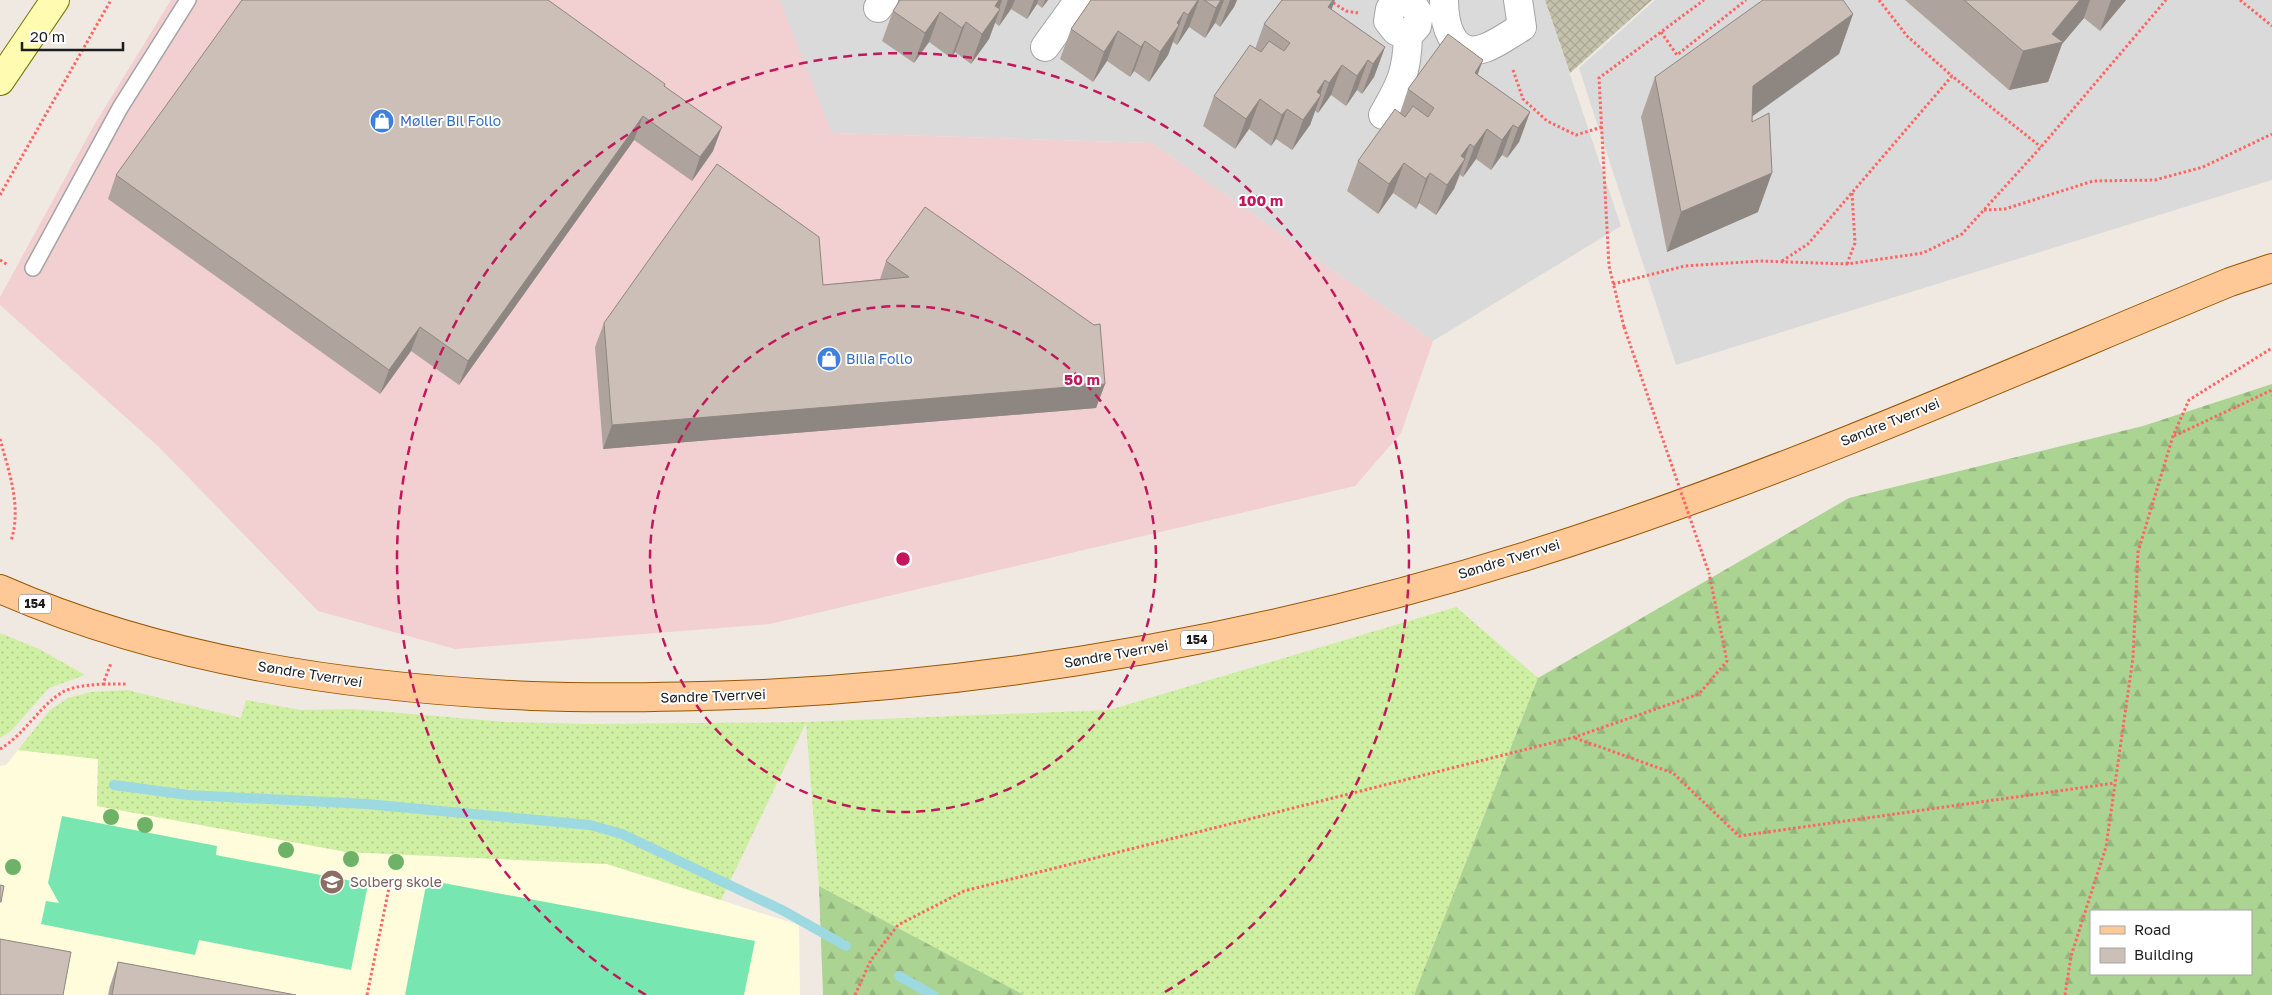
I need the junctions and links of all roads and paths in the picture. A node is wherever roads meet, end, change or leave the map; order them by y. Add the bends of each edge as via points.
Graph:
1 (55, 0) edge
2 (111, 0) edge
3 (188, 0) edge
4 (1079, 0) edge
5 (1329, 0) edge
6 (1444, 0) edge
7 (1518, 0) edge
8 (1704, 0) edge
9 (1746, 0) edge
10 (1878, 0) edge
11 (2166, 0) edge
12 (2240, 0) edge
13 (1418, 4) edge
14 (1363, 14) dead end
15 (2272, 26) edge
16 (1661, 32) junction
17 (1502, 38) junction
18 (1045, 47) dead end
19 (1952, 76) junction
20 (0, 81) edge
21 (1383, 115) dead end
22 (1602, 127) junction
23 (2272, 134) edge
24 (2041, 147) junction
25 (1852, 193) junction
26 (0, 195) edge
27 (1984, 210) junction
28 (1782, 262) junction
29 (1847, 264) junction
30 (33, 268) dead end
31 (2272, 268) edge
32 (1613, 284) junction
33 (2272, 348) edge
34 (2272, 390) edge
35 (2173, 436) junction
36 (0, 439) edge
37 (11, 541) dead end
38 (0, 589) edge
39 (121, 632) junction
40 (103, 684) junction
41 (128, 684) dead end
42 (1575, 737) junction
43 (0, 749) edge
44 (2115, 783) junction
45 (389, 888) dead end
46 (366, 995) edge
47 (856, 995) edge
48 (2065, 995) edge

1 - 20 main road
2 - 26 path
3 - 30 lane via 120,108
4 - 18 street
5 - 14 path via 1346,11
6 - 17 street via 1448,33 1460,46 1480,49
7 - 17 street via 1522,27
8 - 16 path
9 - 16 path via 1677,55
10 - 19 path via 1907,36
11 - 24 path
12 - 15 path
13 - 21 street via 1417,26 1408,36 1408,63
16 - 22 path via 1599,78
17 - 22 path via 1523,99 1547,121 1576,134
19 - 24 path
19 - 25 path
22 - 32 path via 1609,266
23 - 27 path via 2203,167 2154,180 2093,181 2006,209
24 - 27 path
25 - 28 path via 1808,244
25 - 29 path via 1855,243
27 - 29 path via 1962,234 1923,254
28 - 29 path
28 - 32 path via 1685,266
31 - 39 main road, Søndre Tverrvei / 154 via 2230,282 1777,468 1614,527 1356,605 1214,637 1093,659 938,681 817,691 599,699 481,694 362,683 246,664
32 - 42 path, bridge via 1624,328 1709,573 1727,661 1699,694
33 - 35 path via 2189,400
34 - 35 path
35 - 44 path via 2138,552 2133,658
36 - 37 path via 16,513
38 - 39 main road, Søndre Tverrvei / 154 via 39,606
39 - 40 path
40 - 41 path
40 - 43 path via 62,693
42 - 44 path via 1673,773 1739,836
42 - 47 path via 964,891 898,925 871,960
44 - 48 path via 2106,847 2071,956
45 - 46 path

